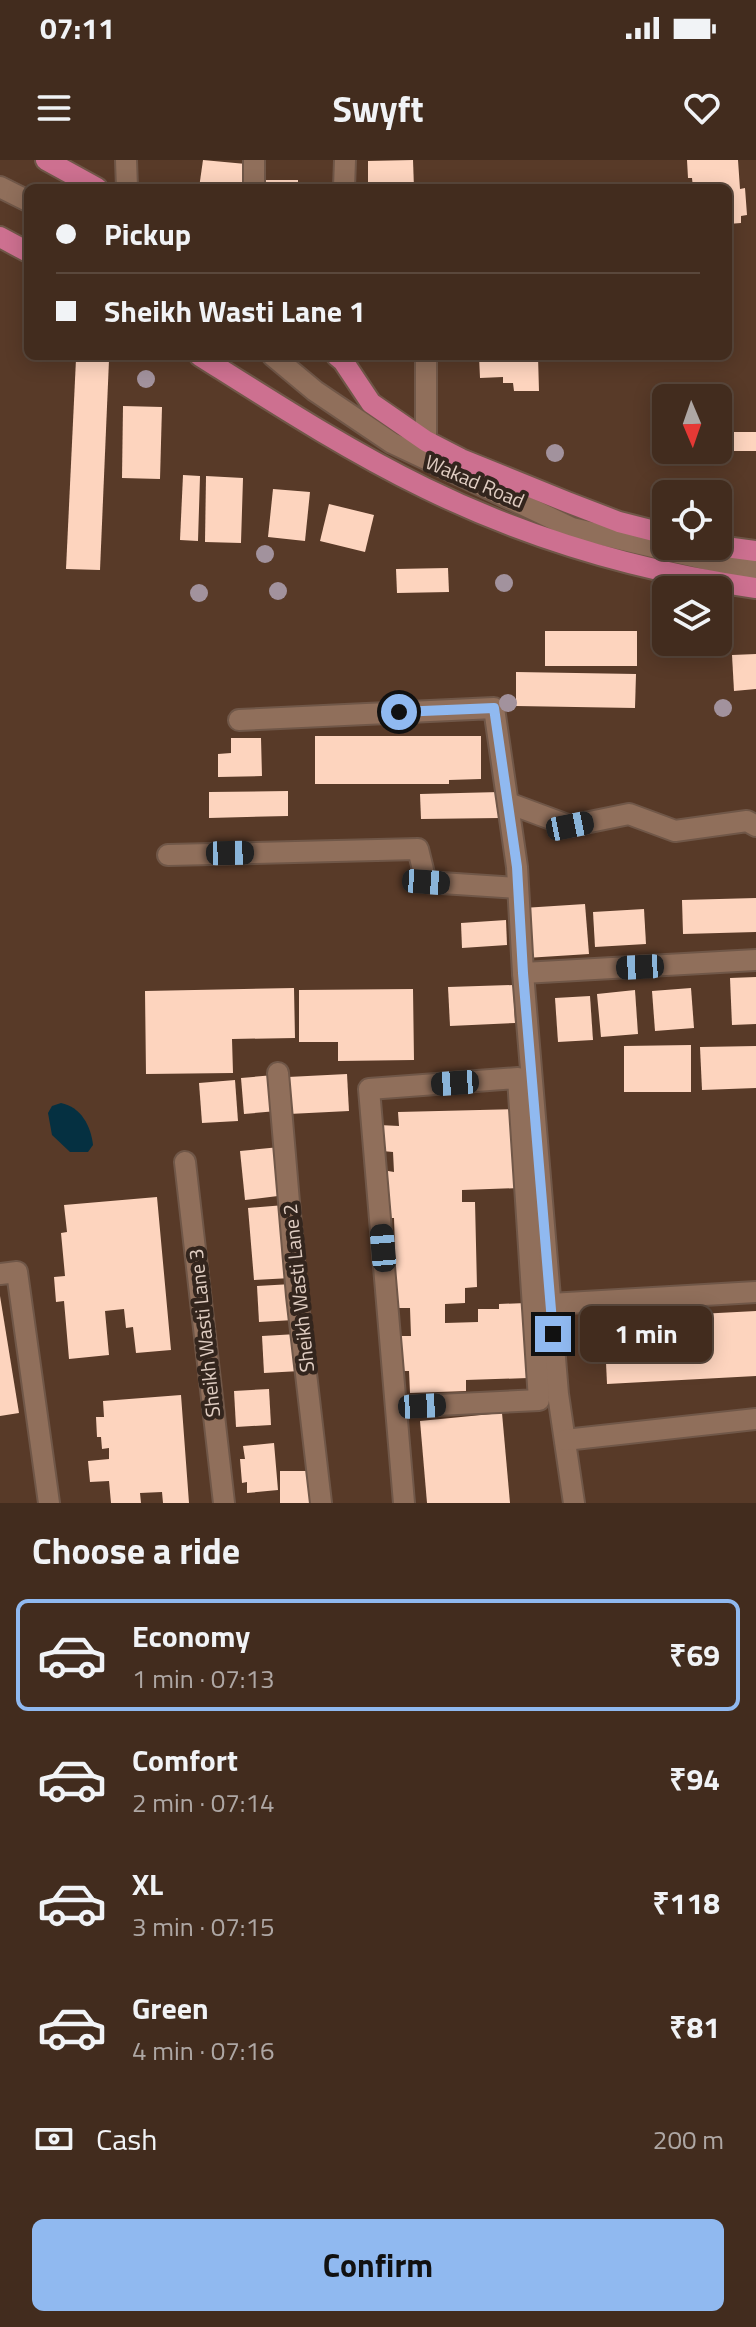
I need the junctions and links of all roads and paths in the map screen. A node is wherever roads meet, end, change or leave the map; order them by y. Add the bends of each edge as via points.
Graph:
1 (46, 160) edge
2 (126, 160) edge
3 (254, 160) edge
4 (345, 160) edge
5 (90, 184) edge
6 (127, 184) edge
7 (254, 184) edge
8 (344, 184) edge
9 (0, 187) edge
10 (24, 199) edge
11 (0, 237) edge
12 (24, 250) edge
13 (206, 360) edge
14 (278, 360) edge
15 (342, 360) edge
16 (426, 360) edge
17 (426, 441) junction
18 (652, 530) edge
19 (732, 548) edge
20 (756, 551) edge
21 (756, 569) edge
22 (756, 588) edge
23 (239, 720) dead end
24 (508, 803) junction
25 (756, 826) edge
26 (168, 855) dead end
27 (518, 888) junction
28 (756, 960) edge
29 (523, 973) junction
30 (278, 1073) dead end
31 (525, 1078) junction
32 (185, 1162) dead end
33 (0, 1274) edge
34 (756, 1292) edge
35 (550, 1304) junction
36 (549, 1399) junction
37 (396, 1407) junction
38 (756, 1419) edge
39 (565, 1440) junction
40 (49, 1503) edge
41 (224, 1503) edge
42 (321, 1503) edge
43 (404, 1503) edge
44 (574, 1503) edge

1 - 5 main road
2 - 6 street
3 - 7 street
4 - 8 street
9 - 10 street
11 - 12 main road
13 - 22 main road, Wakad Road via 292,415 439,494 610,559
14 - 21 street via 392,443 572,528
15 - 17 main road, Wakad Road via 371,403
16 - 17 street
17 - 18 main road, Wakad Road via 567,502
19 - 20 main road
23 - 24 street via 494,708
24 - 25 street via 570,826 629,814 675,831 747,821
24 - 27 street
26 - 27 street via 418,849 426,882
27 - 29 street
28 - 29 street
29 - 31 street
30 - 42 street, Sheikh Wasti Lane 2
31 - 35 street
31 - 36 street
31 - 37 street via 369,1089
32 - 41 street, Sheikh Wasti Lane 3
33 - 40 street via 17,1272
34 - 35 street
35 - 36 street
36 - 37 street
36 - 39 street
37 - 43 street
38 - 39 street
39 - 44 street

